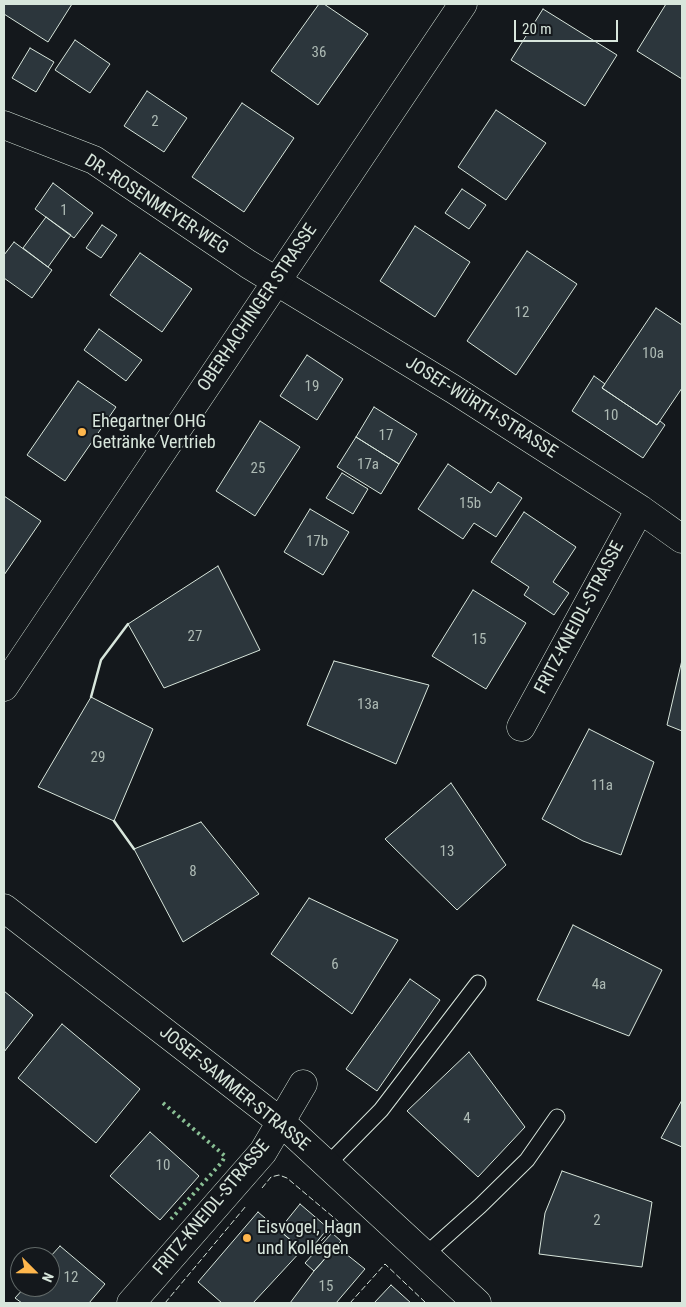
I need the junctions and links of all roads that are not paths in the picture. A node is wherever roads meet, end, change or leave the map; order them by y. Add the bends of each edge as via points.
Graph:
1 (463, 4) edge
2 (4, 125) edge
3 (277, 281) junction
4 (640, 509) junction
5 (682, 539) edge
6 (4, 688) edge
7 (521, 727) dead end
8 (4, 908) edge
9 (478, 982) dead end
10 (303, 1084) dead end
11 (557, 1117) dead end
12 (281, 1122) junction
13 (327, 1165) junction
14 (424, 1256) junction
15 (131, 1303) edge
16 (476, 1303) edge

1 - 3 street, OBERHACHINGER STRASSE
2 - 3 street, DR.-ROSENMEYER-WEG via 94,160
3 - 4 street, JOSEF-WÜRTH-STRASSE
3 - 6 street, OBERHACHINGER STRASSE
4 - 5 street, JOSEF-WÜRTH-STRASSE
4 - 7 street, FRITZ-KNEIDL-STRASSE
8 - 12 street, JOSEF-SAMMER-STRASSE
9 - 13 lane via 381,1110
10 - 12 street, FRITZ-KNEIDL-STRASSE
11 - 14 lane via 527,1160
12 - 13 street, JOSEF-SAMMER-STRASSE
12 - 15 street, FRITZ-KNEIDL-STRASSE via 263,1152
13 - 14 street, JOSEF-SAMMER-STRASSE
14 - 16 street, JOSEF-SAMMER-STRASSE

